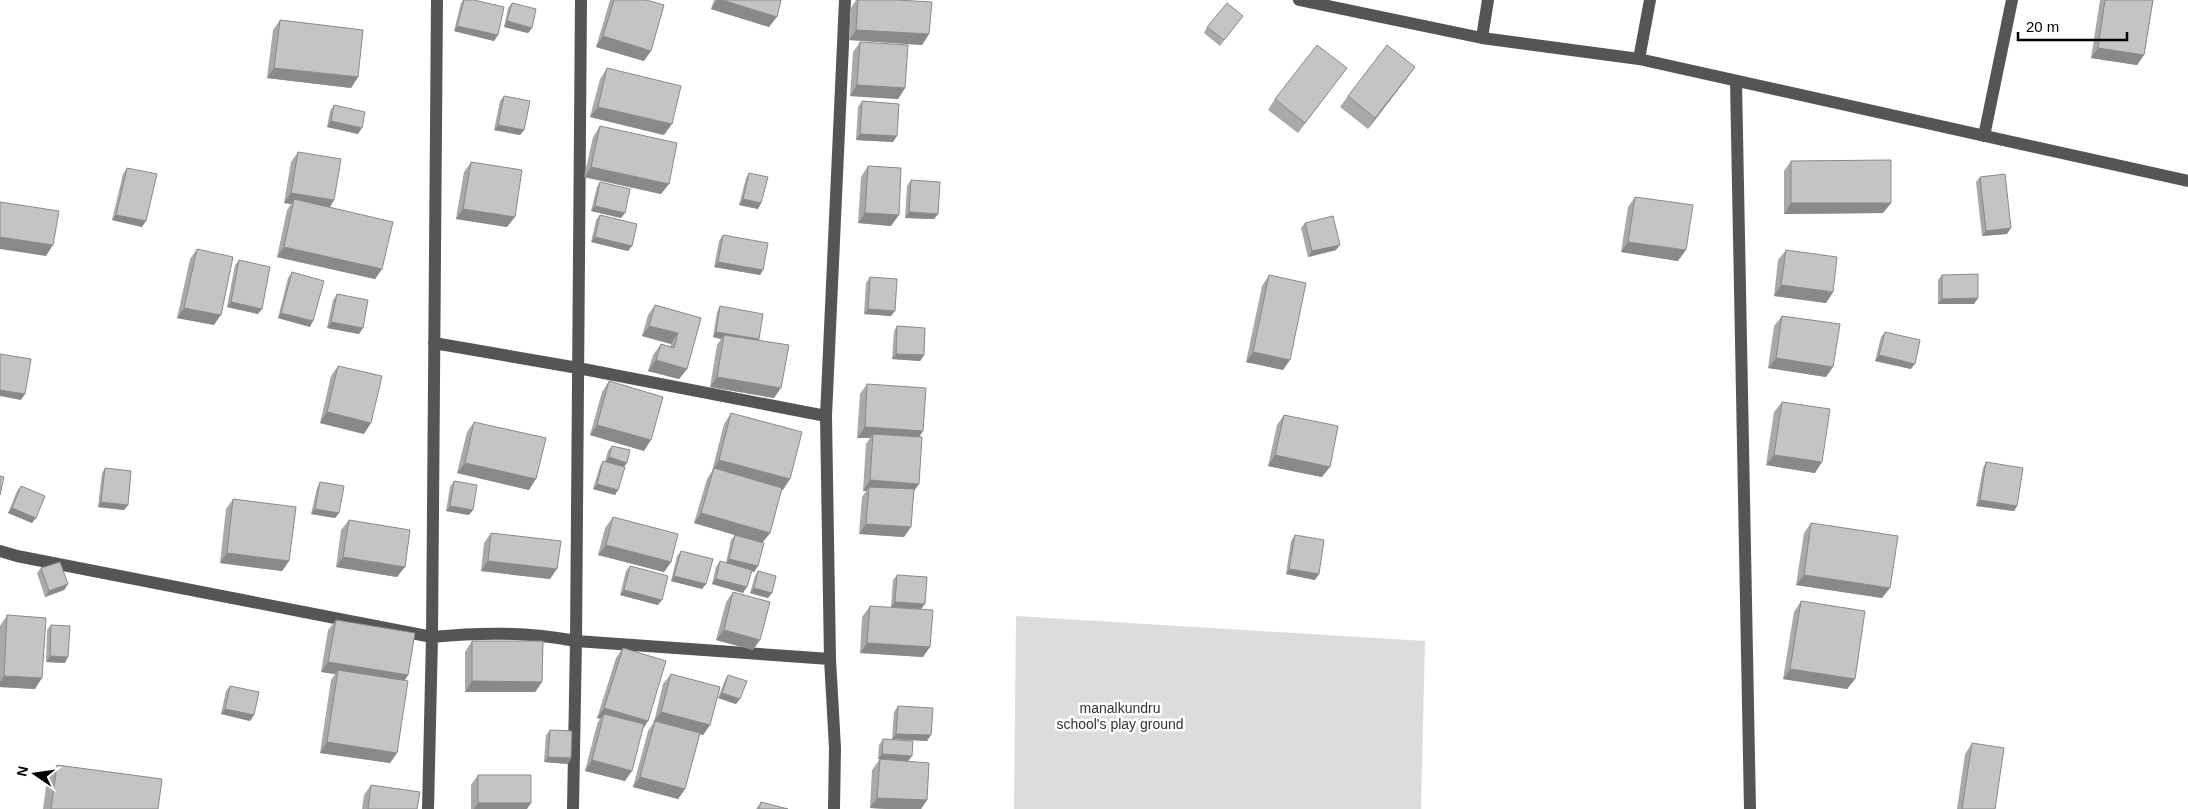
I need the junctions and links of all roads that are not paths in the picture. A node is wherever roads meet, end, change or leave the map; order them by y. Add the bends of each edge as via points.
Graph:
1 (437, 0) edge
2 (581, 0) edge
3 (845, 0) edge
4 (1299, 0) edge
5 (1488, 0) edge
6 (1650, 0) edge
7 (2012, 0) edge
8 (1321, 2) edge
9 (1482, 38) junction
10 (1639, 59) junction
11 (1736, 81) junction
12 (1984, 136) junction
13 (2188, 181) edge
14 (434, 343) junction
15 (578, 368) junction
16 (826, 416) junction
17 (0, 551) edge
18 (432, 636) junction
19 (576, 641) junction
20 (830, 659) junction
21 (428, 809) edge
22 (573, 809) edge
23 (834, 809) edge
24 (1750, 809) edge

1 - 14 street
2 - 15 street
3 - 16 street
4 - 8 street
5 - 9 street
6 - 10 street
7 - 12 street
8 - 9 street
9 - 10 street
10 - 11 street
11 - 12 street
11 - 24 street
12 - 13 street
14 - 15 street
14 - 18 street
15 - 16 street
15 - 19 street
16 - 20 street
17 - 18 street
18 - 19 street via 480,632 540,635
18 - 21 street
19 - 20 street
19 - 22 street
20 - 23 street via 835,748

